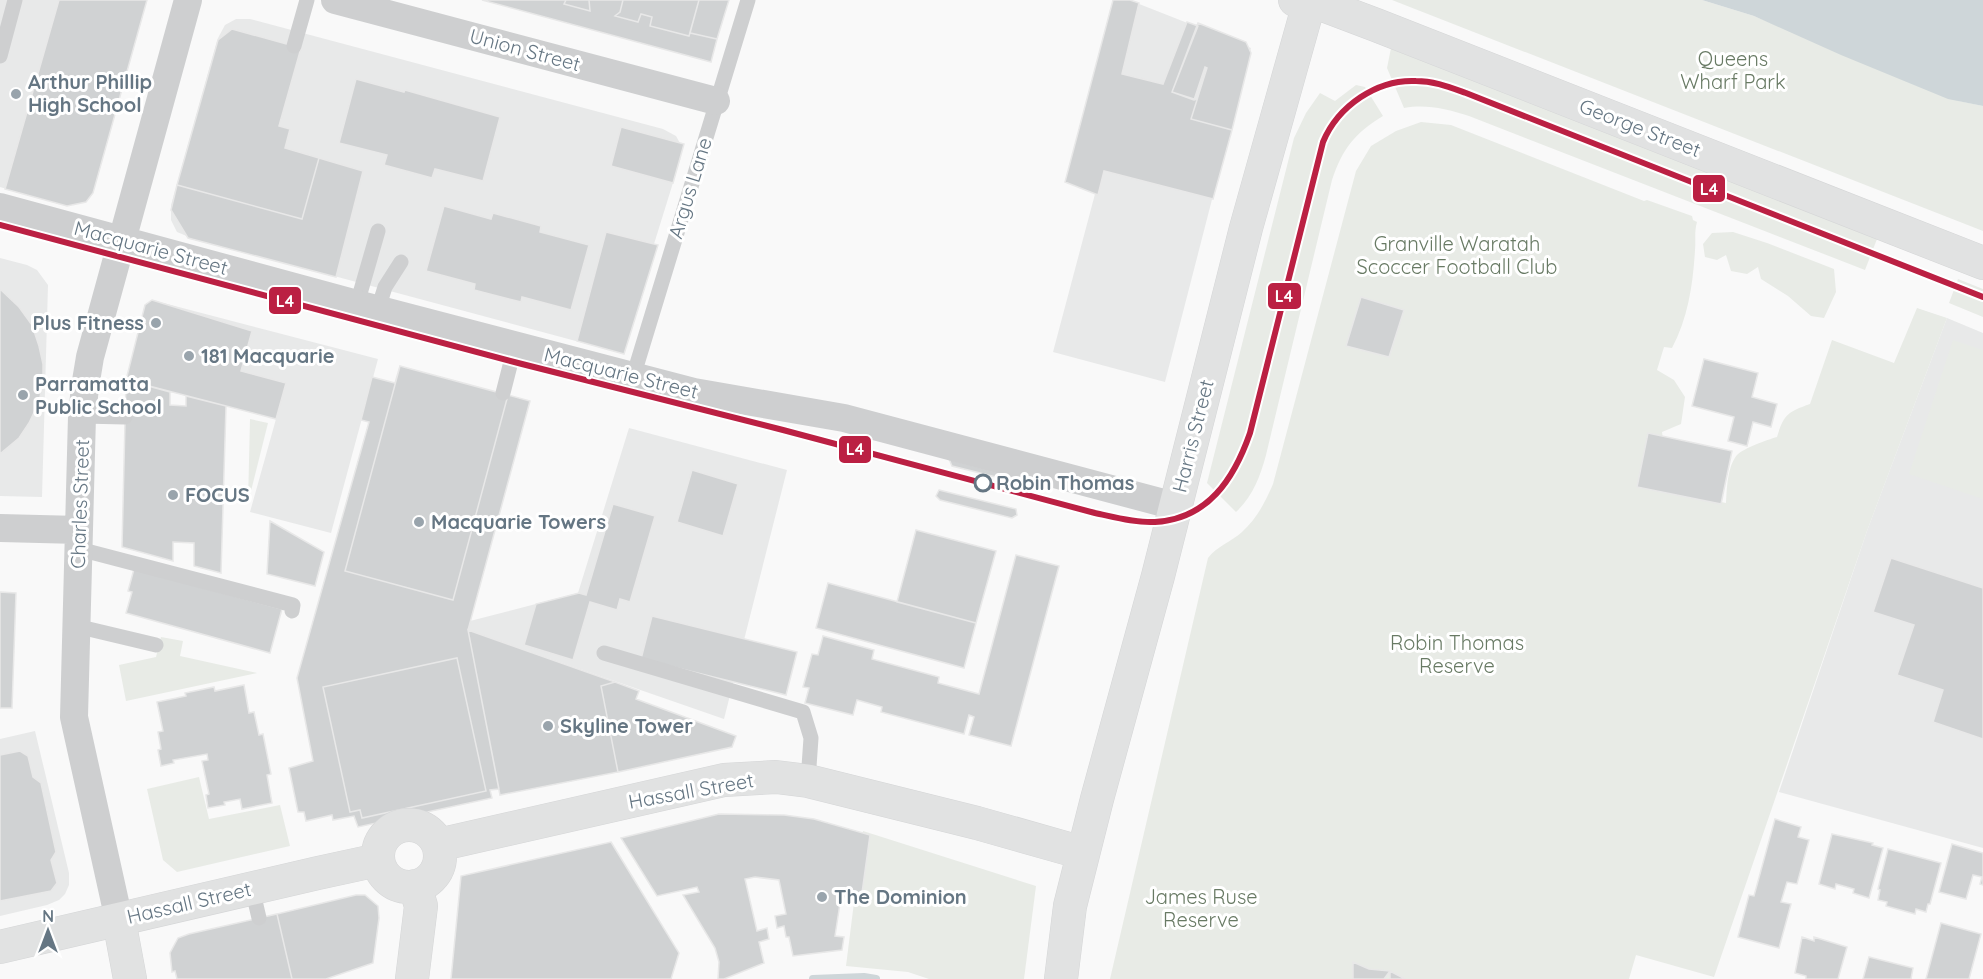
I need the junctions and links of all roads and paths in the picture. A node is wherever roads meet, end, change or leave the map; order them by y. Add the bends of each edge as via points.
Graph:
1 (15, 0) edge
2 (188, 0) edge
3 (307, 0) edge
4 (335, 0) edge
5 (748, 0) edge
6 (1295, 0) edge
7 (1310, 0) edge
8 (294, 46) dead end
9 (0, 56) edge
10 (716, 101) junction
11 (0, 207) edge
12 (378, 231) dead end
13 (122, 240) junction
14 (401, 262) dead end
15 (1983, 263) edge
16 (367, 307) junction
17 (515, 346) junction
18 (633, 376) junction
19 (503, 393) dead end
20 (82, 416) junction
21 (125, 417) dead end
22 (1175, 506) junction
23 (0, 528) edge
24 (79, 539) junction
25 (292, 611) dead end
26 (76, 626) junction
27 (156, 645) dead end
28 (604, 653) dead end
29 (808, 781) junction
30 (438, 845) junction
31 (1083, 854) junction
32 (378, 860) junction
33 (415, 886) junction
34 (118, 920) junction
35 (0, 947) edge
36 (130, 979) edge
37 (412, 979) edge
38 (1061, 979) edge

1 - 9 lane
2 - 13 street, Charles Street
3 - 8 lane
4 - 10 street, Union Street
5 - 10 lane, Argus Lane
6 - 7 street, George Street
7 - 15 street, George Street
7 - 22 street, Harris Street via 1246,228
10 - 18 lane, Argus Lane
11 - 13 street, Macquarie Street
12 - 16 lane
13 - 16 street, Macquarie Street
13 - 20 street, Charles Street via 90,357
14 - 16 lane
16 - 17 street, Macquarie Street
17 - 18 street, Macquarie Street
17 - 19 lane
18 - 22 street, Macquarie Street via 724,399 844,418
20 - 21 lane
20 - 24 street, Charles Street
22 - 31 street, Harris Street
23 - 24 street
24 - 25 lane via 293,606
24 - 26 street, Charles Street
26 - 27 lane
26 - 34 street, Charles Street via 74,717
28 - 29 lane via 803,712 811,738
29 - 30 street, Hassall Street via 776,777 724,780
29 - 31 street, Hassall Street
30 - 32 street via 424,829 404,825 387,834 378,850
30 - 33 street via 439,866 434,876
31 - 38 street, Harris Street via 1070,906
32 - 33 street via 381,870 394,883
32 - 34 street, Hassall Street via 255,903
33 - 37 street via 421,906
34 - 35 street, Hassall Street
34 - 36 street, Charles Street

